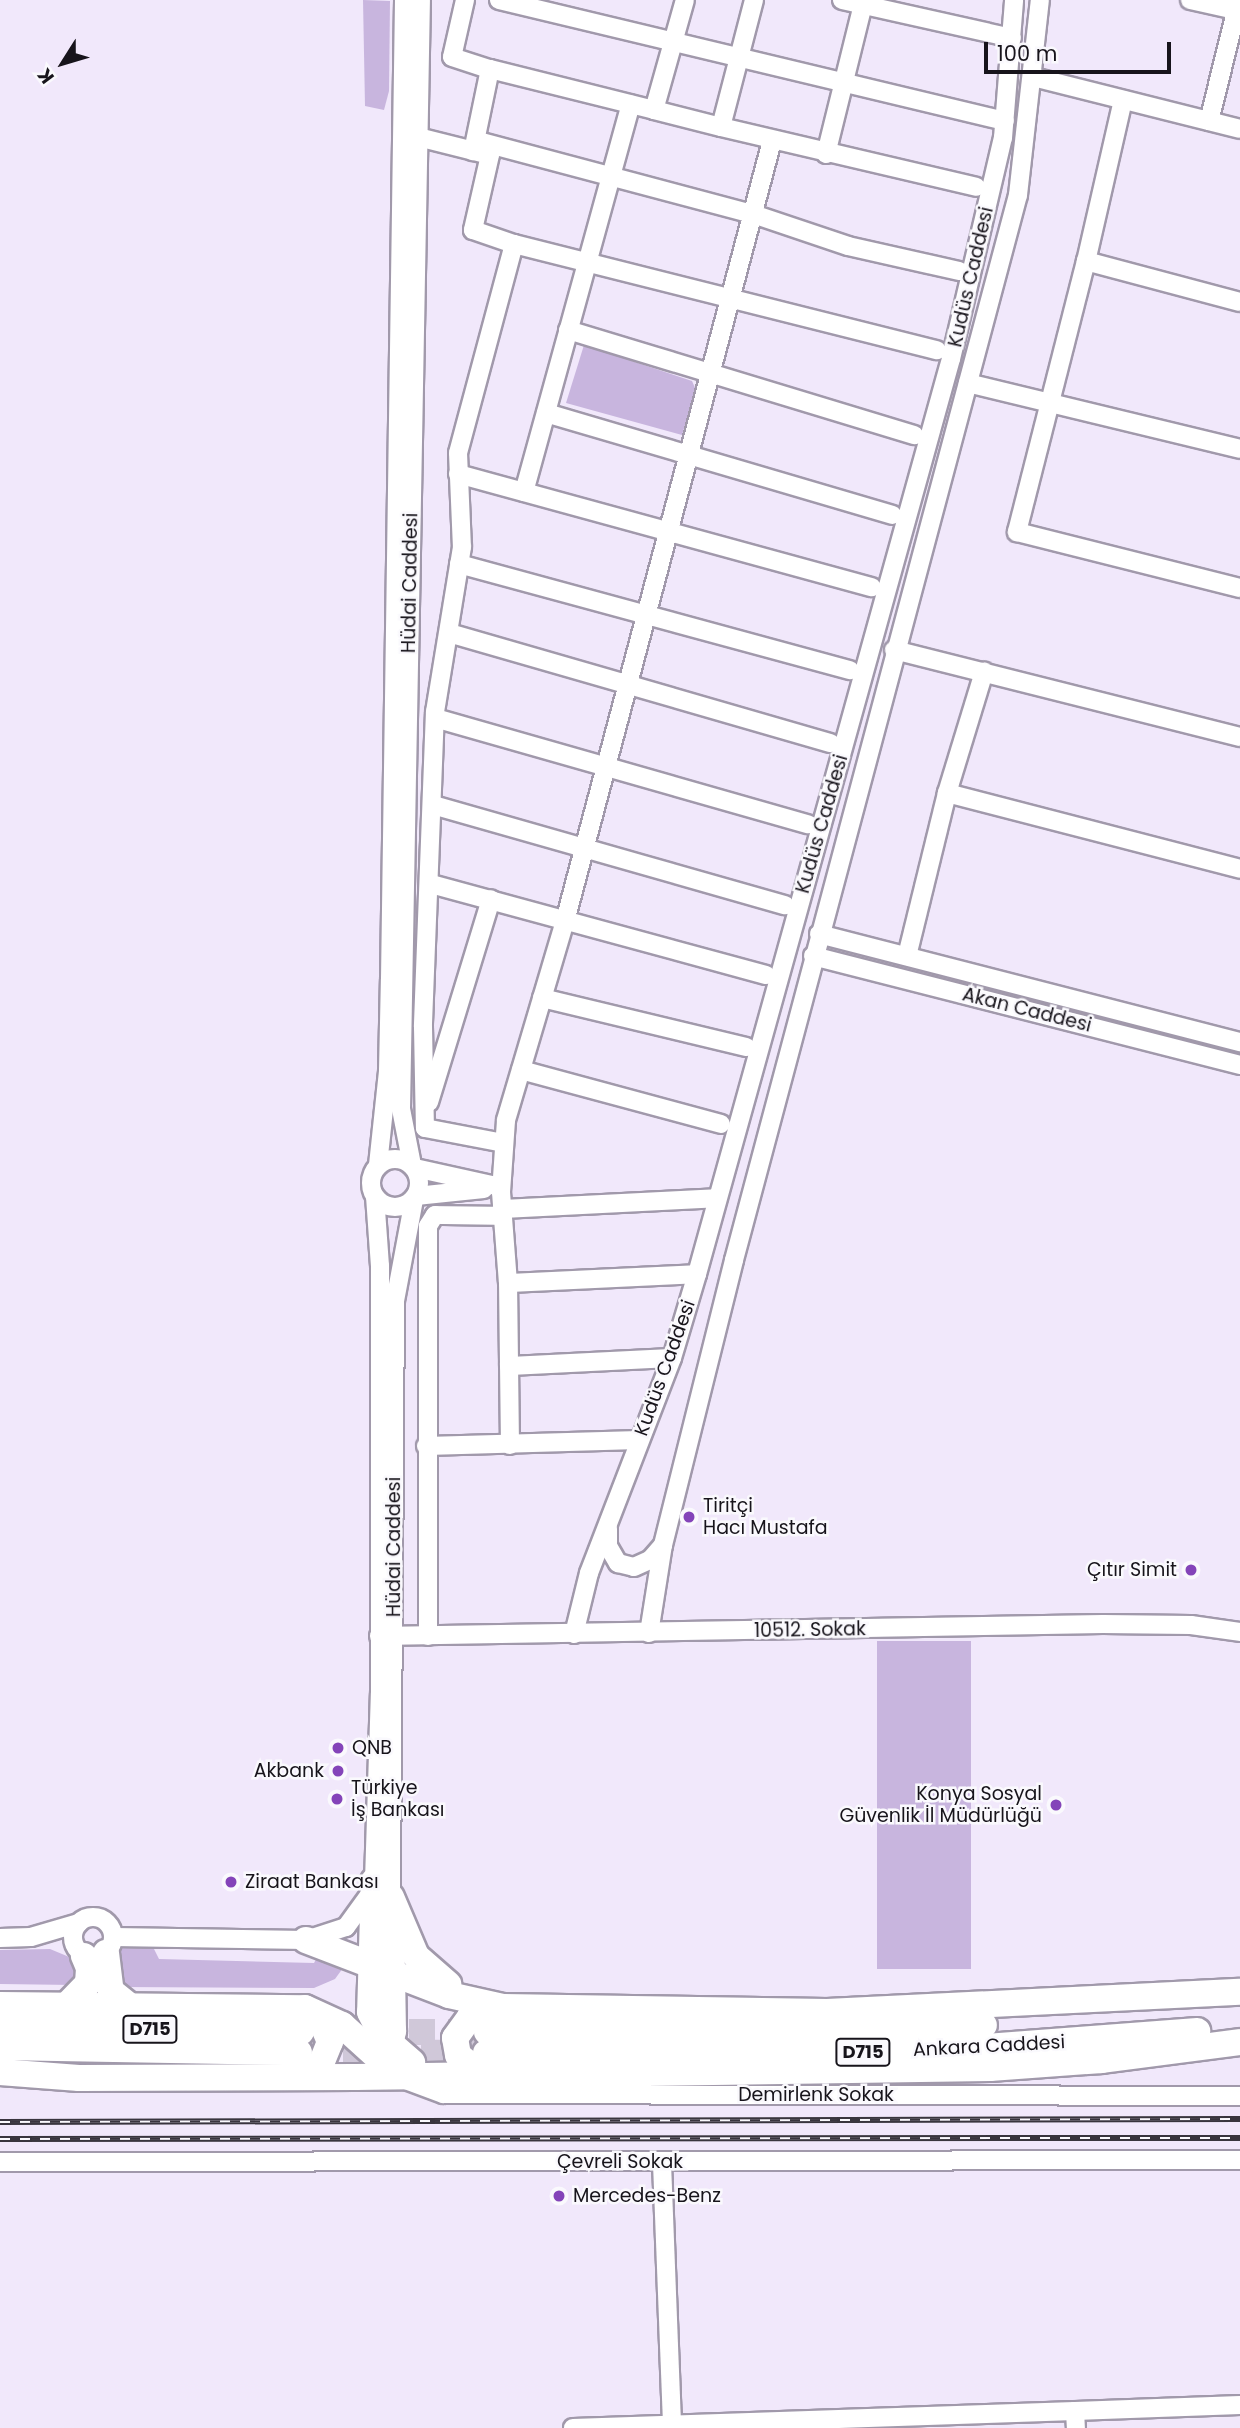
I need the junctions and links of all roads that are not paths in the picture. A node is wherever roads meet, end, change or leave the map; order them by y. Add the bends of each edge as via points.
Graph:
1 (404, 0) edge
2 (421, 0) edge
3 (465, 0) edge
4 (499, 0) edge
5 (685, 0) edge
6 (754, 0) edge
7 (842, 0) edge
8 (1014, 0) edge
9 (1040, 0) edge
10 (1190, 0) edge
11 (864, 2) edge
12 (1239, 7) edge
13 (1012, 38) junction
14 (673, 43) junction
15 (737, 58) junction
16 (490, 69) junction
17 (1033, 77) junction
18 (844, 83) junction
19 (1124, 100) junction
20 (631, 104) junction
21 (654, 110) junction
22 (1005, 121) junction
23 (1209, 121) junction
24 (721, 127) junction
25 (1240, 129) edge
26 (418, 137) junction
27 (772, 141) junction
28 (474, 146) junction
29 (826, 154) junction
30 (611, 176) junction
31 (976, 187) dead end
32 (753, 214) junction
33 (514, 244) junction
34 (1086, 261) junction
35 (586, 262) junction
36 (959, 271) dead end
37 (730, 300) junction
38 (1240, 302) edge
39 (568, 330) junction
40 (937, 350) dead end
41 (710, 375) junction
42 (968, 383) junction
43 (1050, 401) junction
44 (546, 413) junction
45 (914, 435) dead end
46 (1240, 449) edge
47 (688, 457) junction
48 (458, 474) junction
49 (524, 492) junction
50 (892, 515) dead end
51 (668, 531) junction
52 (459, 564) junction
53 (872, 587) dead end
54 (1240, 588) edge
55 (646, 615) junction
56 (449, 633) junction
57 (894, 650) junction
58 (850, 670) dead end
59 (985, 672) junction
60 (628, 685) junction
61 (435, 718) junction
62 (1240, 737) edge
63 (830, 743) dead end
64 (606, 766) junction
65 (947, 793) junction
66 (433, 805) junction
67 (808, 824) dead end
68 (584, 848) junction
69 (1240, 869) edge
70 (430, 884) junction
71 (491, 899) junction
72 (785, 905) dead end
73 (565, 921) junction
74 (819, 934) junction
75 (813, 956) junction
76 (907, 956) junction
77 (766, 975) dead end
78 (542, 998) junction
79 (1240, 1042) edge
80 (746, 1047) dead end
81 (1240, 1065) edge
82 (521, 1070) junction
83 (423, 1119) junction
84 (721, 1124) dead end
85 (504, 1143) junction
86 (378, 1165) junction
87 (414, 1167) junction
88 (501, 1187) junction
89 (375, 1197) junction
90 (415, 1197) junction
91 (717, 1198) junction
92 (502, 1212) junction
93 (697, 1274) junction
94 (508, 1283) junction
95 (672, 1358) junction
96 (509, 1366) junction
97 (639, 1440) junction
98 (510, 1445) junction
99 (426, 1446) junction
100 (607, 1526) junction
101 (663, 1545) junction
102 (1240, 1632) edge
103 (649, 1633) junction
104 (574, 1634) junction
105 (386, 1636) junction
106 (428, 1636) junction
107 (383, 1889) junction
108 (79, 1923) junction
109 (32, 1937) junction
110 (0, 1938) edge
111 (306, 1940) junction
112 (95, 1948) junction
113 (381, 1968) junction
114 (1240, 1992) edge
115 (1240, 2004) edge
116 (0, 2005) edge
117 (67, 2005) junction
118 (131, 2007) junction
119 (503, 2007) junction
120 (550, 2009) junction
121 (0, 2025) edge
122 (1240, 2027) edge
123 (298, 2042) junction
124 (1240, 2042) edge
125 (0, 2048) edge
126 (484, 2053) junction
127 (389, 2061) junction
128 (5, 2073) edge
129 (1240, 2096) edge
130 (1240, 2160) edge
131 (0, 2162) edge
132 (662, 2163) junction
133 (1240, 2405) edge
134 (1075, 2419) edge
135 (672, 2426) edge
136 (573, 2428) edge

1 - 86 street, Hüdai Caddesi via 388,1058
2 - 26 street, Hüdai Caddesi
3 - 16 street via 452,57
4 - 14 street
5 - 14 street
6 - 15 street
7 - 11 street
8 - 13 street, Kudüs Caddesi
9 - 17 street, Kudüs Caddesi
10 - 12 street
11 - 13 street
11 - 18 street
12 - 23 street
13 - 22 street, Kudüs Caddesi
14 - 15 street
14 - 21 street
15 - 18 street
15 - 24 street
16 - 20 street
16 - 28 street
17 - 19 street
17 - 42 street, Kudüs Caddesi via 1018,195
18 - 22 street
18 - 29 street
19 - 23 street
19 - 34 street
20 - 21 street
20 - 30 street
21 - 24 street
22 - 91 street, Kudüs Caddesi via 951,359
23 - 25 street
24 - 27 street
26 - 28 street
26 - 87 street, Hüdai Caddesi via 401,1109
27 - 29 street
27 - 32 street
28 - 30 street
28 - 33 street via 490,155 473,230
29 - 31 street
30 - 32 street
30 - 35 street
32 - 36 street via 848,246
32 - 37 street
33 - 35 street
33 - 48 street via 458,453
34 - 38 street
34 - 43 street
35 - 37 street
35 - 39 street
37 - 40 street
37 - 41 street
39 - 41 street
39 - 44 street
41 - 45 street
41 - 47 street
42 - 43 street
42 - 57 street, Kudüs Caddesi
43 - 46 street
43 - 54 street via 1017,531
44 - 47 street
44 - 49 street
47 - 50 street
47 - 51 street
48 - 49 street
48 - 52 street
49 - 51 street
51 - 53 street
51 - 55 street
52 - 55 street
52 - 56 street
55 - 58 street
55 - 60 street
56 - 60 street
56 - 61 street
57 - 59 street
57 - 74 street, Kudüs Caddesi
59 - 62 street
59 - 65 street
60 - 63 street
60 - 64 street
61 - 64 street
61 - 66 street
64 - 67 street
64 - 68 street
65 - 69 street
65 - 76 street
66 - 68 street
66 - 70 street
68 - 72 street
68 - 73 street
70 - 71 street
70 - 83 street
71 - 73 street
71 - 83 street
73 - 77 street
73 - 78 street
74 - 75 street, Kudüs Caddesi
74 - 76 street, Akan Caddesi
75 - 81 street, Akan Caddesi
75 - 101 street, Kudüs Caddesi
76 - 79 street, Akan Caddesi
78 - 80 street
78 - 82 street
82 - 84 street
82 - 85 street
83 - 85 street via 425,1128
85 - 88 street
86 - 87 street via 398,1158
86 - 89 street via 370,1182
87 - 88 street
87 - 90 street via 419,1185
88 - 90 street
88 - 92 street
89 - 90 street via 395,1207
89 - 105 street, Hüdai Caddesi
90 - 105 street, Hüdai Caddesi via 395,1292
91 - 92 street
91 - 93 street, Kudüs Caddesi
92 - 94 street
92 - 99 street via 435,1215 428,1226
93 - 94 street
93 - 95 street, Kudüs Caddesi
94 - 96 street
95 - 96 street
95 - 97 street, Kudüs Caddesi
96 - 98 street
97 - 98 street
97 - 100 street, Kudüs Caddesi
98 - 99 street
99 - 106 street
100 - 101 street via 608,1546 618,1563 634,1567 650,1560
100 - 104 street, Kudüs Caddesi
101 - 103 street, Kudüs Caddesi
102 - 103 street, 10512. Sokak via 1191,1625 1102,1625
103 - 104 street, 10512. Sokak
104 - 106 street, 10512. Sokak
105 - 106 street, 10512. Sokak
105 - 107 street, Hüdai Caddesi
107 - 111 street via 350,1924 331,1935
107 - 113 highway
107 - 120 highway via 411,1948 436,1977 467,1992
108 - 109 street
108 - 112 street via 73,1937
108 - 112 street via 90,1917 102,1919
109 - 110 street
109 - 112 street
111 - 112 street
111 - 113 highway
112 - 117 highway via 88,1983
112 - 118 highway via 111,1991
113 - 119 highway via 460,1999
113 - 127 highway
114 - 120 highway via 827,2012
115 - 126 highway, Ankara Caddesi / D715 via 1198,2011 909,2030
116 - 117 highway
117 - 118 highway
118 - 123 highway
119 - 120 highway
119 - 126 highway via 477,2013 458,2031 458,2055
121 - 123 highway, D715
122 - 126 highway, Ankara Caddesi / D715 via 945,2050
123 - 125 highway, D715
123 - 127 highway via 356,2077
123 - 127 highway via 325,2014
123 - 128 highway via 79,2078
124 - 126 highway via 990,2068
126 - 127 highway via 438,2073
127 - 129 street, Demirlenk Sokak via 422,2089 443,2094
130 - 132 street, Çevreli Sokak
131 - 132 street, Çevreli Sokak
132 - 135 street
133 - 134 street
134 - 135 street
135 - 136 street

